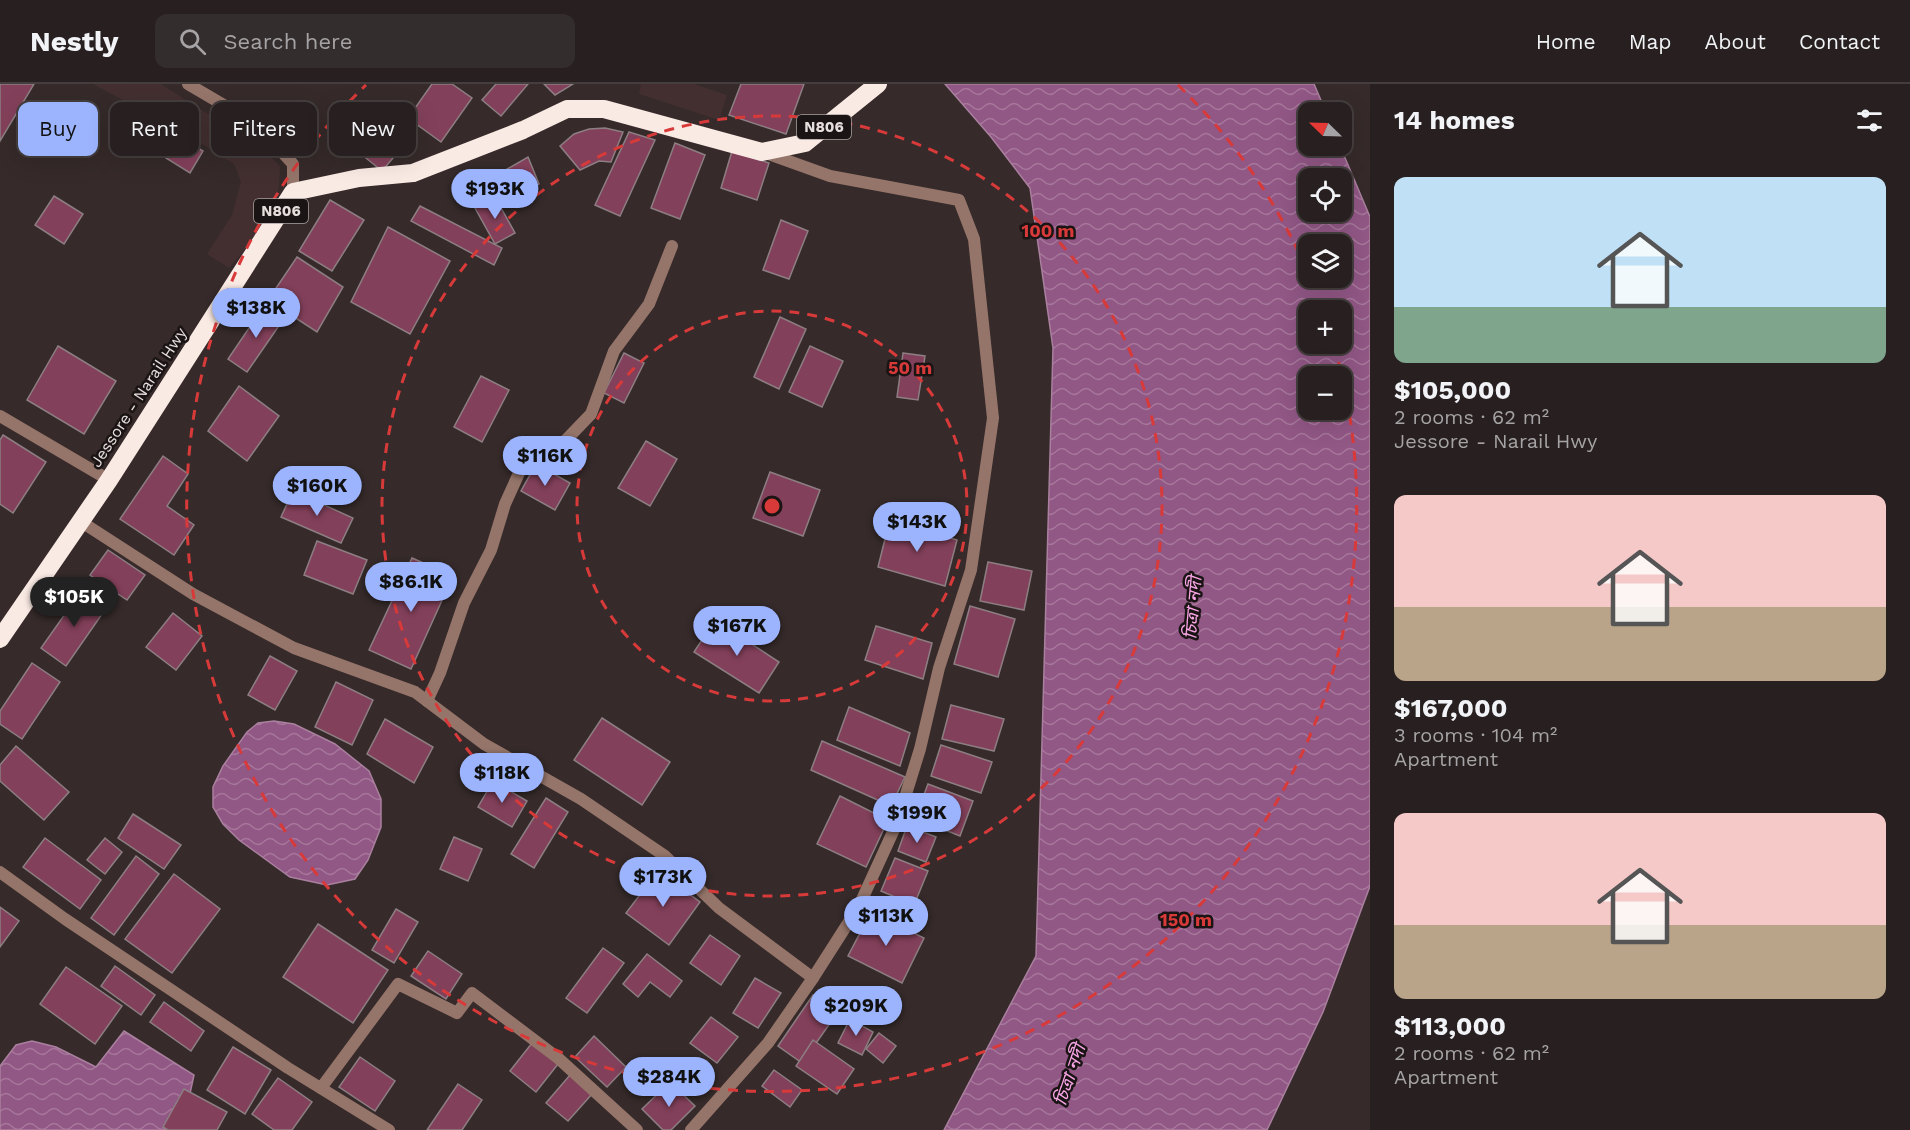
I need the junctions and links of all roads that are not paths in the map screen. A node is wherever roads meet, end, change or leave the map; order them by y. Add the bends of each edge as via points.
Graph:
1 (188, 84) edge
2 (878, 84) edge
3 (762, 152) junction
4 (293, 192) junction
5 (672, 246) dead end
6 (0, 416) edge
7 (109, 480) junction
8 (80, 521) junction
9 (0, 639) edge
10 (427, 701) junction
11 (0, 872) edge
12 (813, 978) junction
13 (321, 1088) junction
14 (389, 1130) edge
15 (636, 1130) edge
16 (691, 1130) edge

1 - 4 street via 256,124 293,164
2 - 3 highway, N806 via 805,143
3 - 4 highway, N806 via 604,109 567,109 413,173 359,178
3 - 12 street via 830,176 959,200 974,239 993,418 971,570 939,668 897,823 858,906
4 - 7 highway, Jessore - Narail Hwy / N806
5 - 10 street via 650,304 614,351 591,414 565,441 530,452 505,504 491,550 464,603
6 - 7 street
7 - 8 highway, Jessore - Narail Hwy / N806
8 - 9 highway, Jessore - Narail Hwy / N806
8 - 10 street via 194,594 294,648 415,692
10 - 12 street via 484,744 581,799 665,856 719,908
11 - 13 street
12 - 16 street via 768,1043
13 - 14 street
13 - 15 street via 398,984 457,1013 472,993 558,1058

